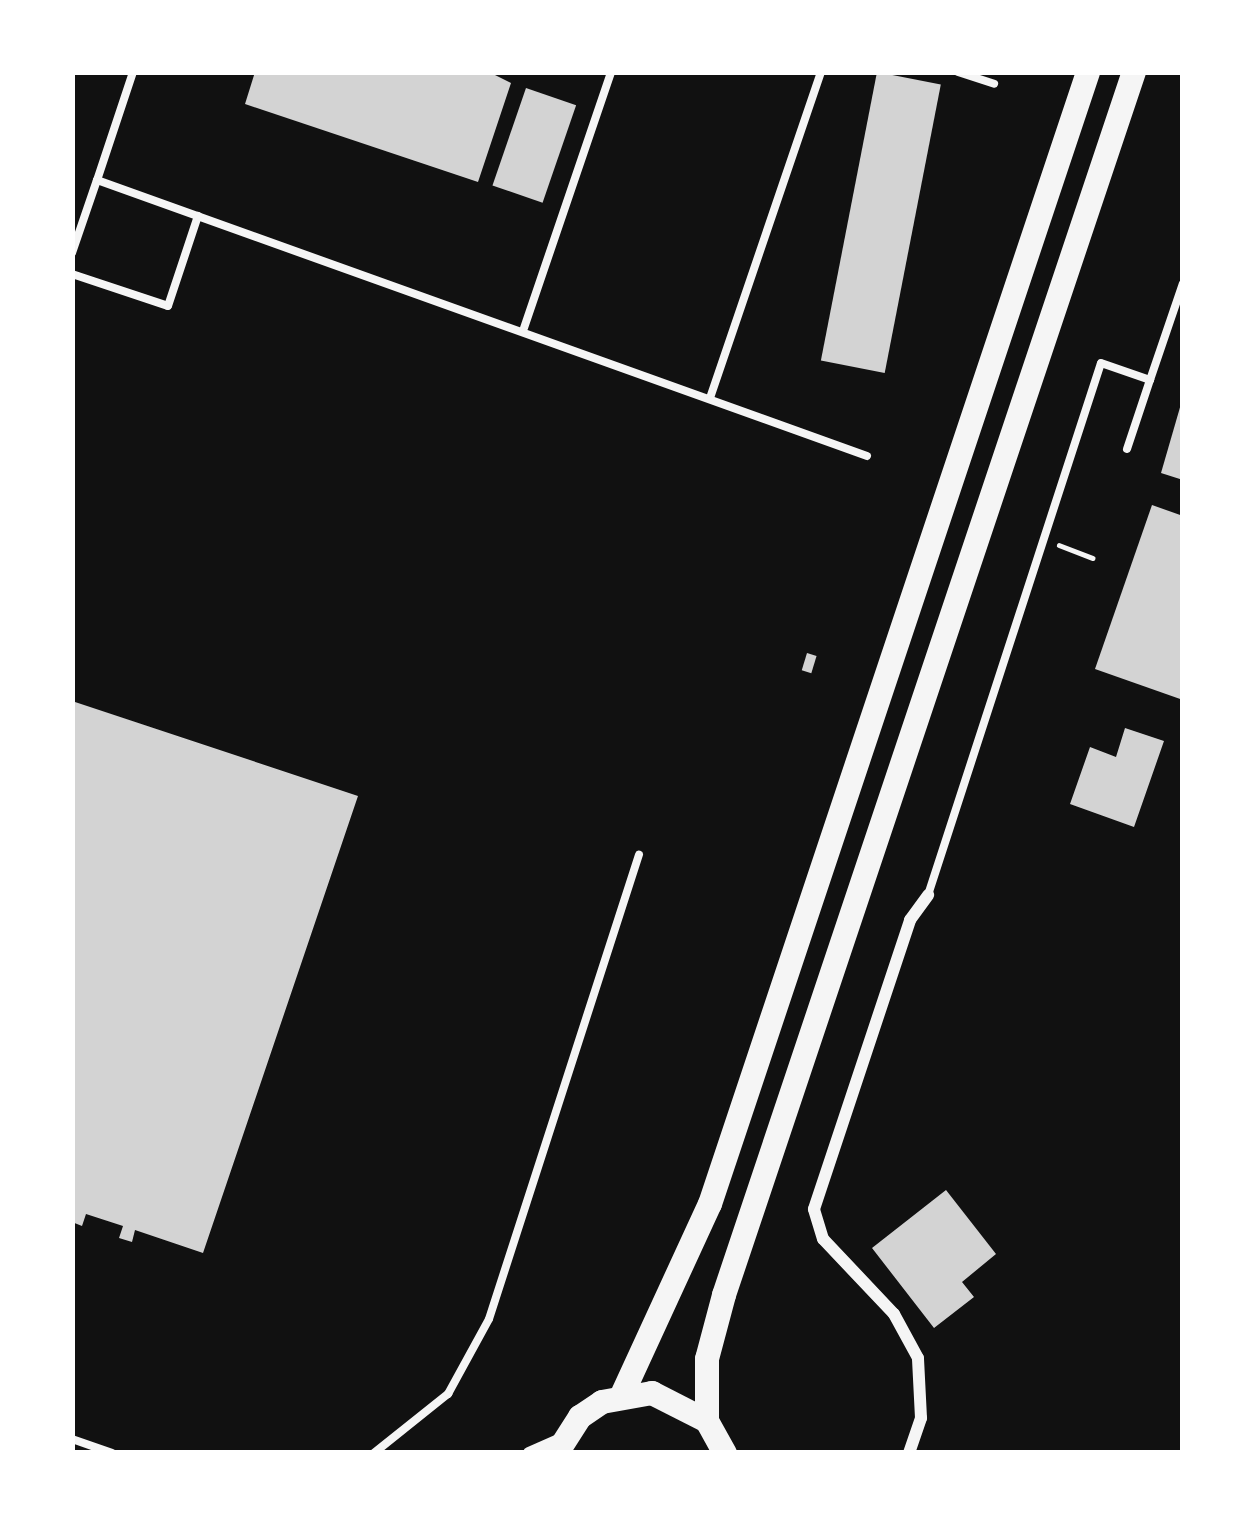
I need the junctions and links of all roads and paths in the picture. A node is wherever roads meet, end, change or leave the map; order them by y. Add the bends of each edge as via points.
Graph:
1 (133, 72) edge
2 (611, 72) edge
3 (821, 72) edge
4 (958, 72) edge
5 (1088, 72) edge
6 (1134, 72) edge
7 (994, 84) dead end
8 (97, 180) junction
9 (198, 215) junction
10 (72, 253) edge
11 (72, 274) edge
12 (1183, 283) edge
13 (524, 328) junction
14 (1150, 380) junction
15 (710, 398) junction
16 (1126, 449) dead end
17 (868, 456) dead end
18 (1043, 539) junction
19 (1093, 558) dead end
20 (639, 855) dead end
21 (928, 895) joint
22 (622, 1395) junction
23 (706, 1421) junction
24 (72, 1439) edge
25 (560, 1445) edge
26 (732, 1451) edge
27 (112, 1453) edge
28 (374, 1453) edge
29 (530, 1453) edge
30 (909, 1453) edge

1 - 8 lane
2 - 13 lane
3 - 15 lane
4 - 7 lane
5 - 22 main road via 710,1204
6 - 23 main road via 724,1295 707,1360
8 - 9 lane
8 - 10 lane
9 - 11 lane via 168,306
9 - 13 lane
12 - 14 lane
13 - 15 lane
14 - 16 lane
14 - 18 lane via 1101,363
15 - 17 lane
18 - 19 path
18 - 21 lane
20 - 28 lane via 489,1319 448,1394
21 - 30 street via 910,920 814,1209 823,1239 894,1314 918,1358 921,1418
22 - 23 main road via 668,1398
22 - 25 main road via 580,1417
23 - 26 main road
24 - 27 lane
25 - 29 street

